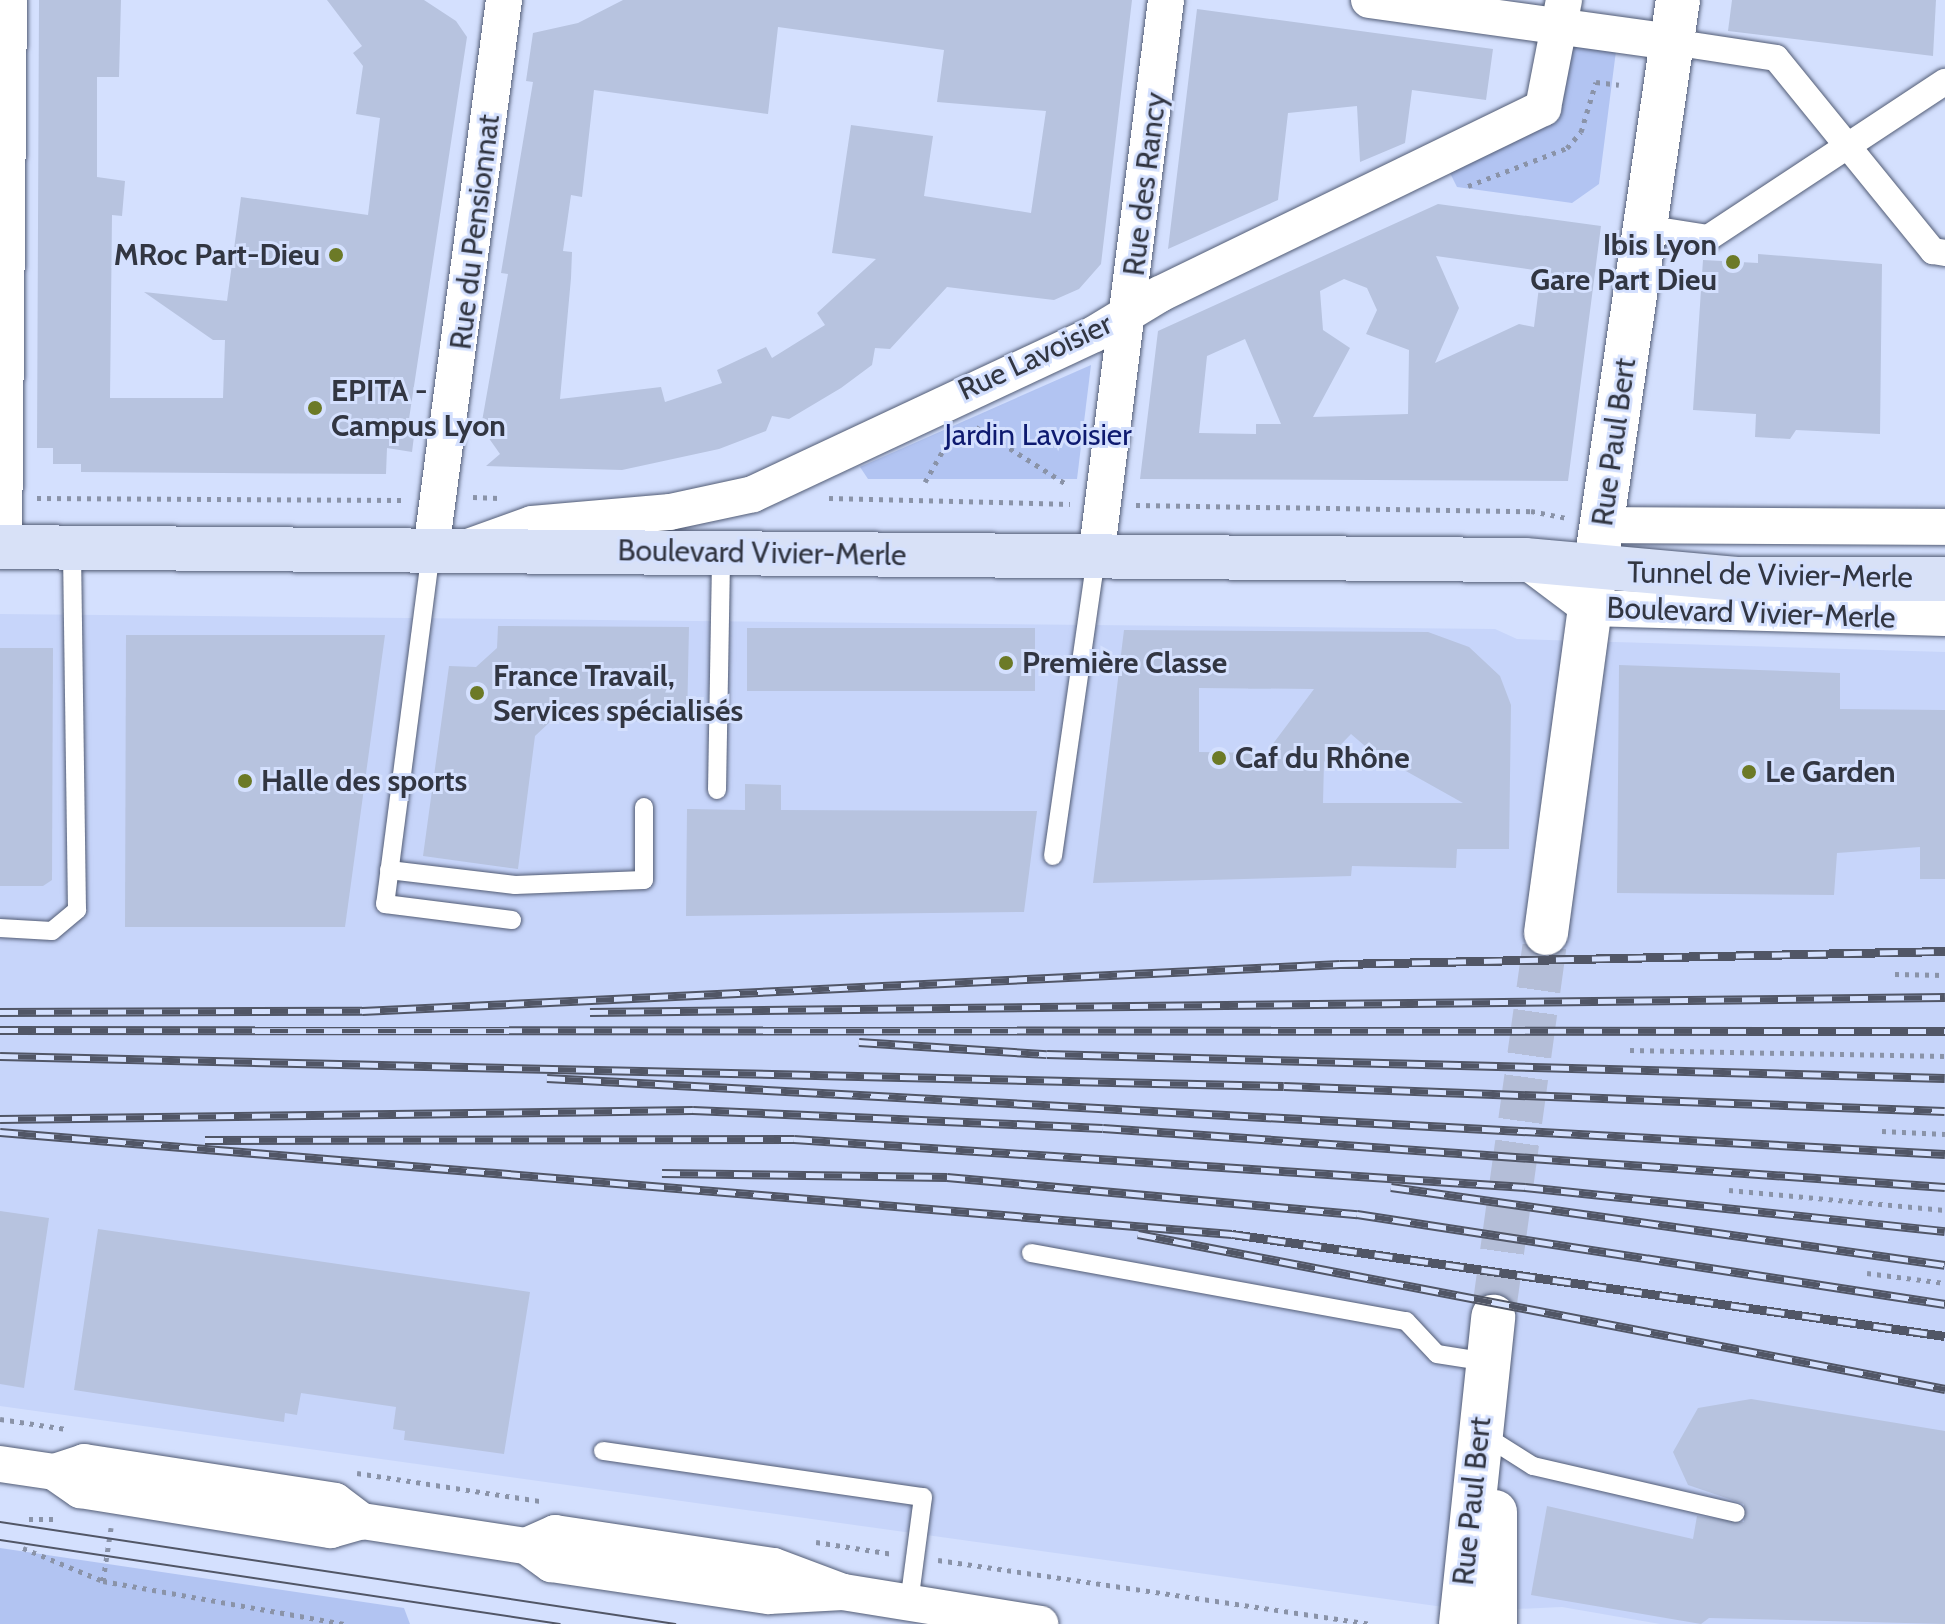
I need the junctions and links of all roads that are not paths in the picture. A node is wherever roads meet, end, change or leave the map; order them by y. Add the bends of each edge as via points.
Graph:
1 (9, 0) edge
2 (1166, 0) edge
3 (1369, 0) edge
4 (1678, 0) edge
5 (504, 4) edge
6 (1562, 13) edge
7 (1672, 42) junction
8 (1945, 82) edge
9 (1846, 145) junction
10 (1645, 228) junction
11 (1945, 253) edge
12 (1130, 312) junction
13 (1602, 525) junction
14 (1945, 527) edge
15 (2, 547) edge
16 (72, 548) junction
17 (446, 550) junction
18 (721, 553) junction
19 (1096, 558) junction
20 (1945, 579) edge
21 (1592, 589) junction
22 (1945, 618) edge
23 (717, 790) dead end
24 (644, 807) dead end
25 (1053, 856) dead end
26 (389, 870) junction
27 (512, 920) dead end
28 (0, 928) edge
29 (1546, 933) tunnel mouth
30 (1031, 1253) dead end
31 (1493, 1317) tunnel mouth
32 (1487, 1370) junction
33 (1495, 1442) junction
34 (603, 1451) dead end
35 (0, 1464) edge
36 (1736, 1513) dead end
37 (909, 1603) junction
38 (1040, 1624) edge
39 (1461, 1624) edge
40 (1495, 1624) edge

1 - 15 street
2 - 12 street, Rue des Rancy
3 - 6 street
4 - 7 main road, Rue Paul Bert
5 - 17 street, Rue du Pensionnat via 441,499
6 - 7 street
6 - 12 street, Rue Lavoisier via 1543,108
7 - 9 street via 1776,58
7 - 10 main road, Rue Paul Bert
8 - 9 street
9 - 10 street via 1708,238
9 - 11 street via 1933,251
10 - 13 main road, Rue Paul Bert
12 - 17 street, Rue Lavoisier via 753,494 670,512 532,524
12 - 19 street, Rue des Rancy
13 - 14 street
13 - 21 main road, Rue Paul Bert
15 - 16 main road, Boulevard Vivier-Merle
16 - 17 main road, Boulevard Vivier-Merle
16 - 28 lane via 77,910 52,931
17 - 18 main road, Boulevard Vivier-Merle
17 - 26 lane
18 - 19 main road, Boulevard Vivier-Merle
18 - 23 lane
19 - 21 main road, Boulevard Vivier-Merle via 1525,560
19 - 25 lane
20 - 21 main road, Tunnel de Vivier-Merle
21 - 22 street, Boulevard Vivier-Merle
21 - 29 main road, Rue Paul Bert
24 - 26 lane via 644,880 515,885
26 - 27 lane via 385,904
30 - 32 lane via 1406,1321 1437,1354
31 - 32 main road, Rue Paul Bert
32 - 33 main road, Rue Paul Bert
32 - 39 main road, Rue Paul Bert
33 - 36 lane via 1533,1466
33 - 40 main road, Rue Paul Bert
34 - 37 lane via 923,1497
35 - 37 street via 54,1472 80,1490 315,1528 362,1521 526,1546 551,1564 769,1596 843,1592
37 - 38 street

